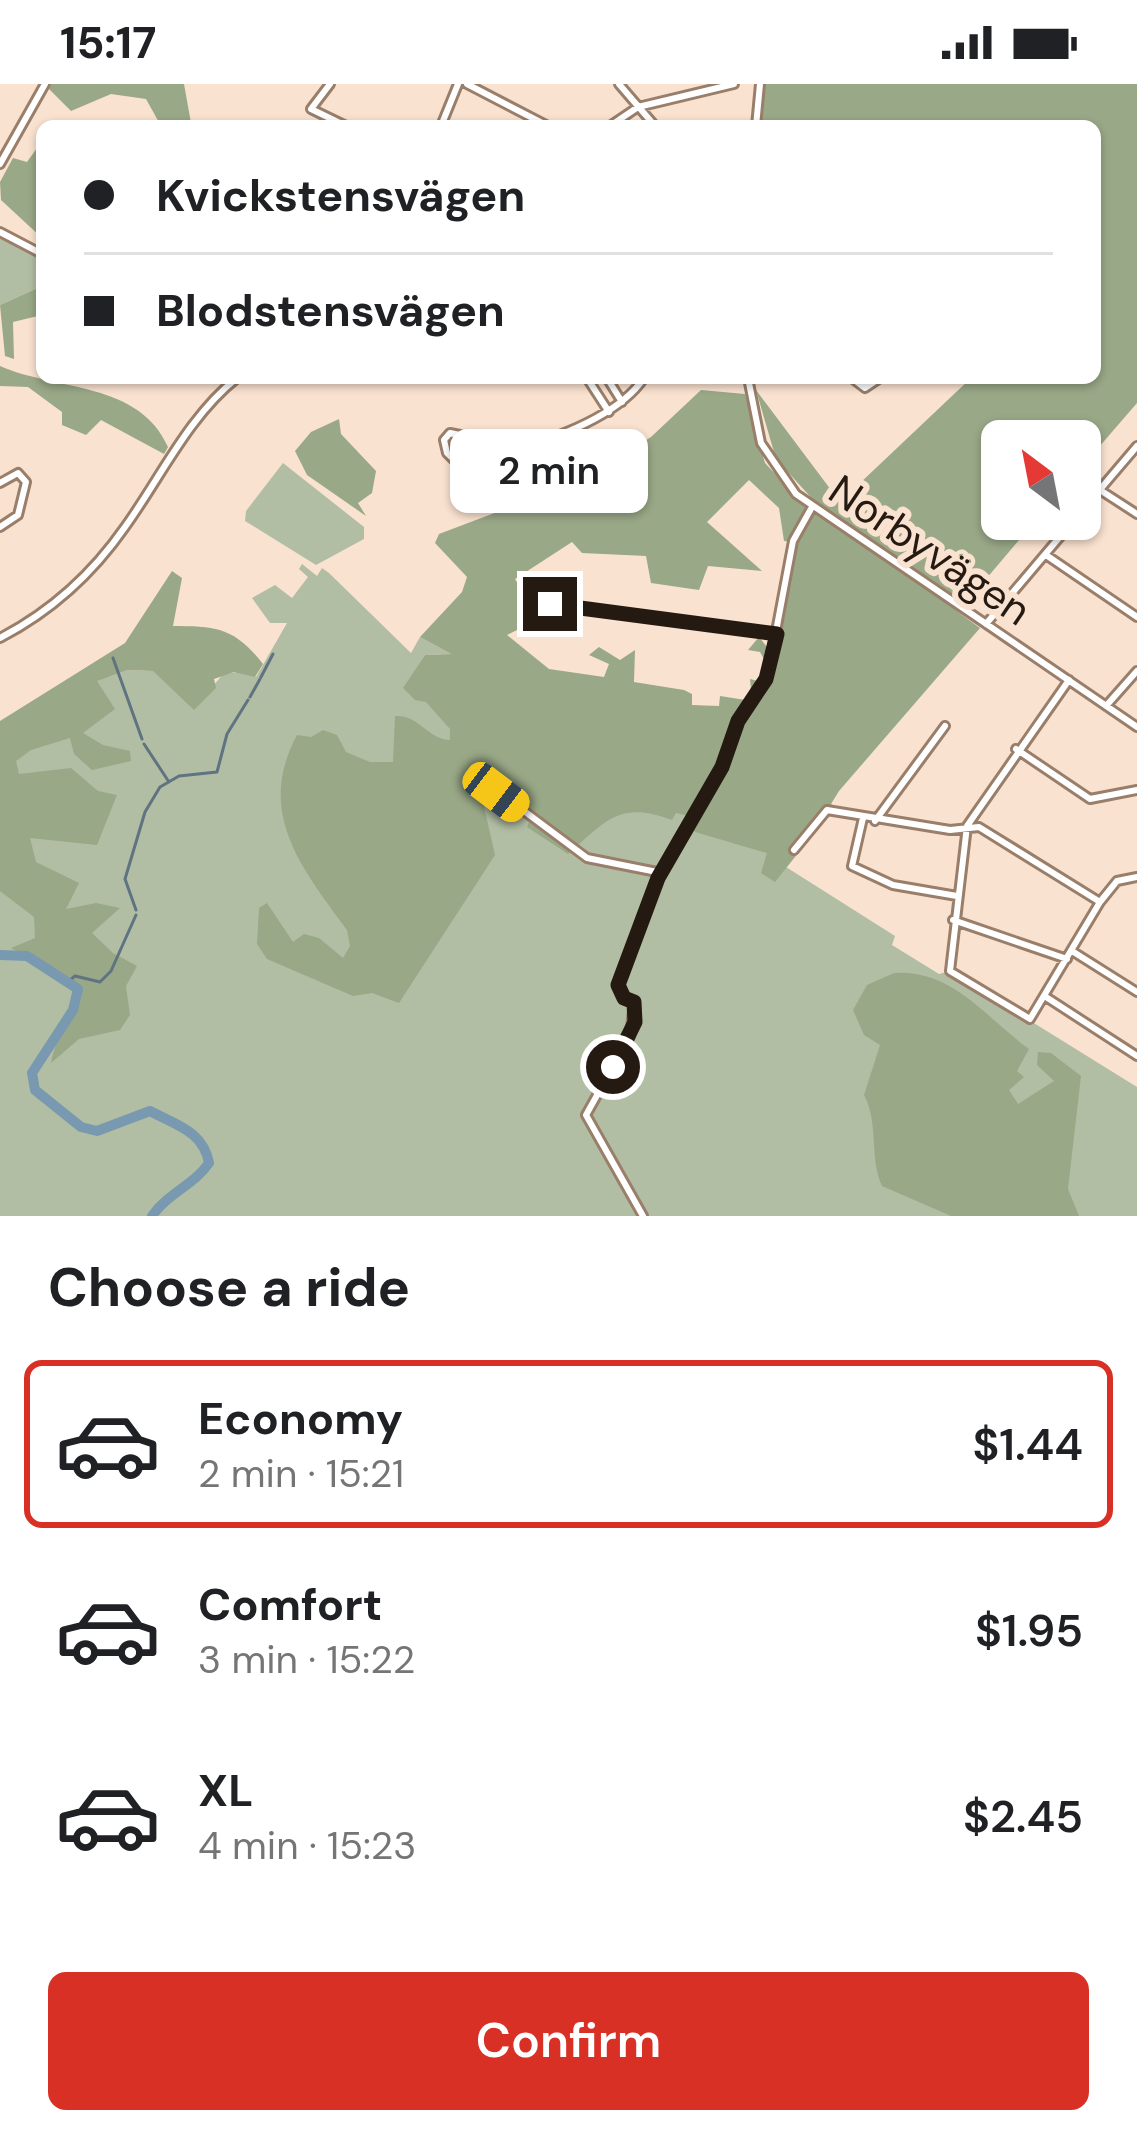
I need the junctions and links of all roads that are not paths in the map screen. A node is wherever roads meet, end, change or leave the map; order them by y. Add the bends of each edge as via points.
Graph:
1 (45, 84) edge
2 (330, 84) edge
3 (458, 84) edge
4 (467, 84) edge
5 (619, 84) edge
6 (734, 84) edge
7 (760, 84) edge
8 (638, 106) junction
9 (334, 120) edge
10 (444, 120) edge
11 (536, 120) edge
12 (618, 120) edge
13 (650, 120) edge
14 (757, 120) edge
15 (0, 164) edge
16 (0, 232) edge
17 (36, 251) edge
18 (231, 384) edge
19 (590, 384) edge
20 (611, 384) edge
21 (638, 384) edge
22 (749, 384) edge
23 (622, 402) junction
24 (609, 412) junction
25 (1137, 446) edge
26 (476, 459) junction
27 (0, 482) edge
28 (1101, 488) edge
29 (1101, 490) edge
30 (812, 507) junction
31 (1137, 514) edge
32 (0, 526) edge
33 (1057, 540) edge
34 (1045, 554) junction
35 (580, 608) junction
36 (1137, 617) edge
37 (986, 624) junction
38 (777, 634) junction
39 (0, 638) edge
40 (1137, 671) edge
41 (1069, 680) junction
42 (1106, 706) junction
43 (946, 726) dead end
44 (1137, 727) edge
45 (1016, 749) junction
46 (476, 775) dead end
47 (1137, 790) edge
48 (863, 818) junction
49 (875, 821) junction
50 (967, 826) junction
51 (794, 850) dead end
52 (662, 873) junction
53 (1137, 878) edge
54 (957, 896) junction
55 (1100, 902) junction
56 (953, 920) junction
57 (1070, 955) junction
58 (1137, 992) edge
59 (1046, 998) junction
60 (1137, 1056) edge
61 (643, 1216) edge

1 - 15 street
2 - 9 street via 311,109
3 - 10 street
4 - 11 street
5 - 8 street
6 - 8 street
7 - 14 street
8 - 12 street
8 - 13 street
16 - 17 street
18 - 39 street via 89,570
19 - 24 street
20 - 23 street
21 - 23 street
22 - 30 street, Norbyvägen via 760,442
23 - 24 street
24 - 26 street via 566,434
25 - 28 street
26 - 26 street via 455,433 444,440 458,464
27 - 32 street via 18,472 26,482 18,514
29 - 31 street
30 - 37 street, Norbyvägen
30 - 38 street via 793,541
33 - 34 street
34 - 36 street
34 - 37 street
35 - 35 street via 550,604 542,615 552,625 569,624
35 - 38 street
37 - 41 street, Norbyvägen
38 - 52 street via 766,679
40 - 42 street
41 - 42 street, Norbyvägen
41 - 45 street
42 - 44 street, Norbyvägen
43 - 49 street
45 - 47 street via 1090,799
45 - 50 street
46 - 52 street via 586,858
48 - 49 street
48 - 51 street via 827,810
48 - 54 street via 852,866 892,885
49 - 50 street
50 - 54 street
50 - 55 street
52 - 61 street via 618,985 634,1002 635,1022 586,1115
53 - 55 street via 1117,881
54 - 56 street
55 - 57 street
56 - 57 street
56 - 59 street via 950,971 1030,1019
57 - 58 street
57 - 59 street
59 - 60 street

